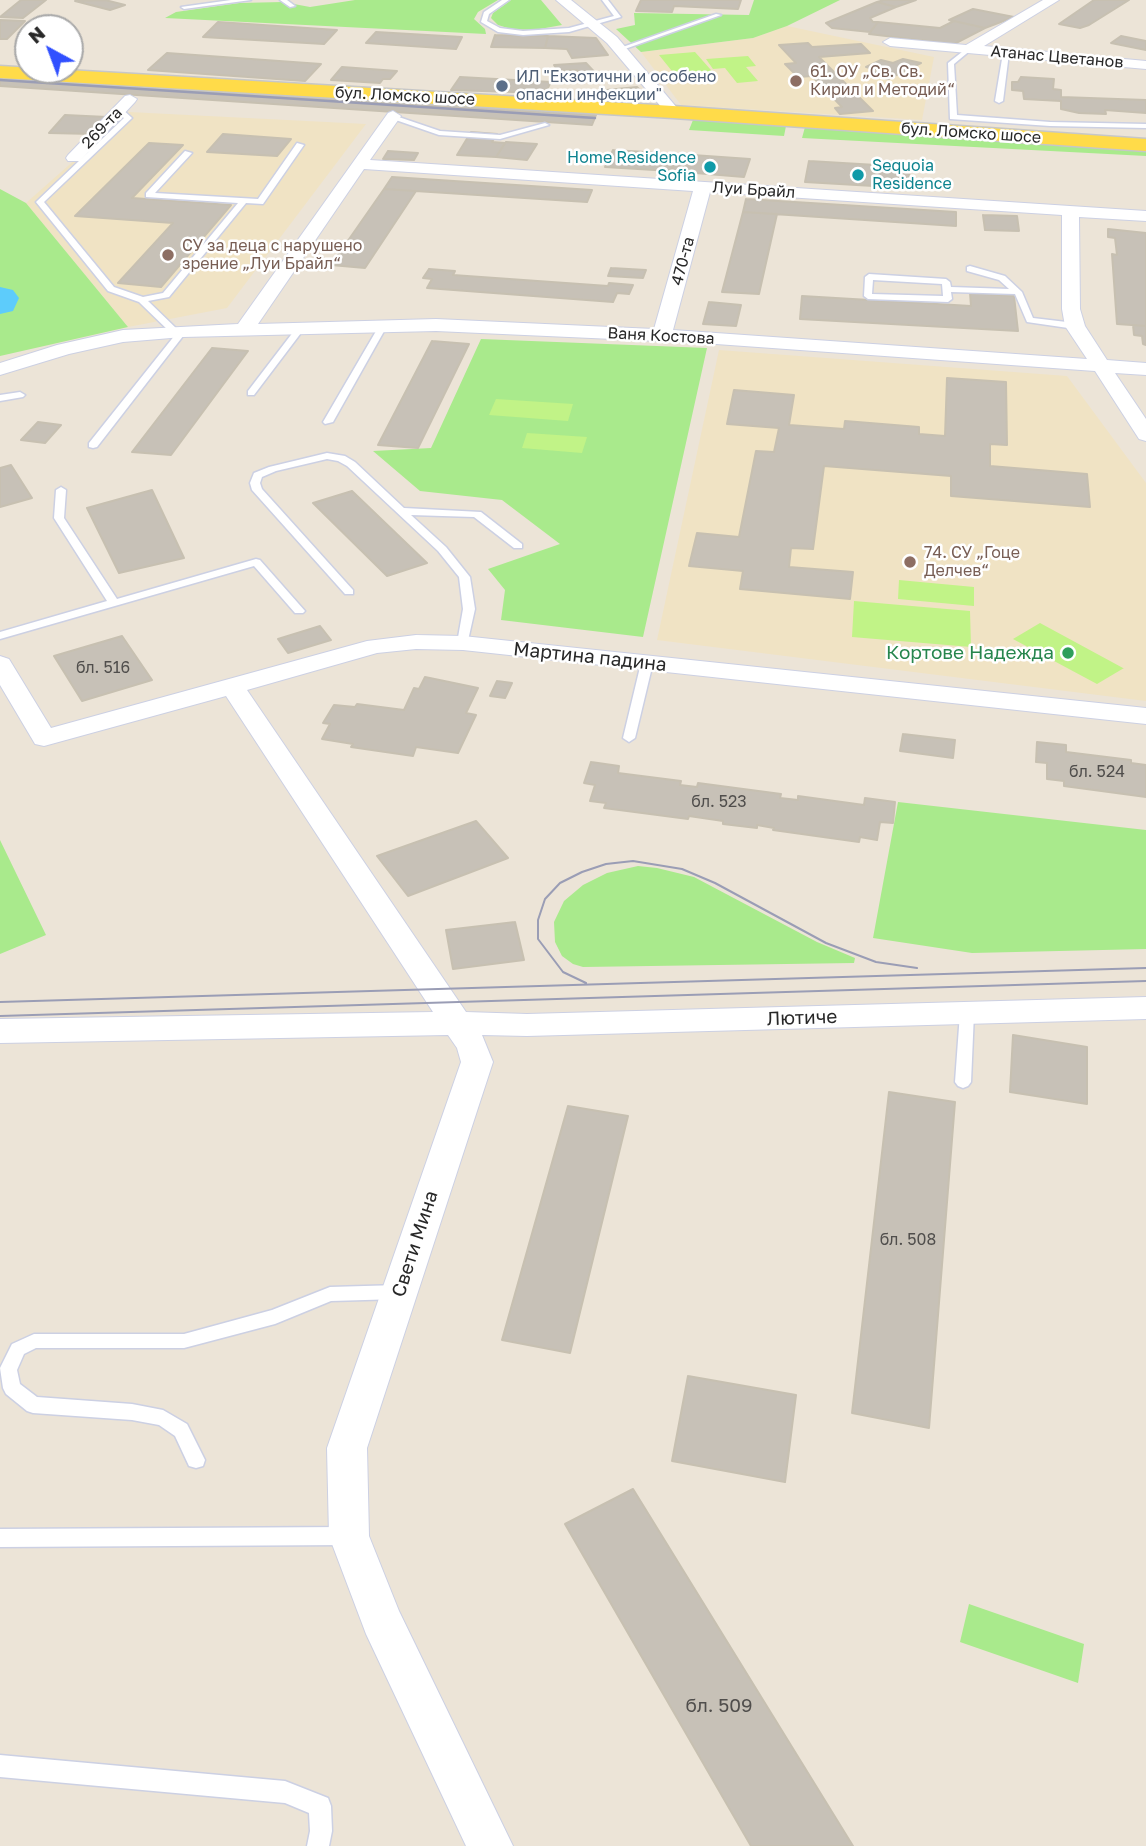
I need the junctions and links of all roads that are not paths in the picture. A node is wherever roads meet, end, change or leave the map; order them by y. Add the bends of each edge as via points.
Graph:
1 (248, 0) edge
2 (283, 0) edge
3 (506, 0) edge
4 (563, 0) edge
5 (605, 0) edge
6 (1052, 0) edge
7 (292, 6) dead end
8 (184, 7) dead end
9 (718, 15) dead end
10 (594, 24) junction
11 (890, 42) dead end
12 (620, 49) junction
13 (969, 49) junction
14 (1006, 53) junction
15 (1146, 65) edge
16 (0, 72) edge
17 (0, 90) edge
18 (999, 101) dead end
19 (183, 102) dead end
20 (124, 104) junction
21 (673, 112) junction
22 (369, 115) dead end
23 (393, 116) junction
24 (1146, 126) edge
25 (571, 127) dead end
26 (300, 145) dead end
27 (1146, 145) edge
28 (923, 149) dead end
29 (188, 153) dead end
30 (74, 158) dead end
31 (1146, 161) edge
32 (361, 164) junction
33 (703, 187) junction
34 (244, 201) junction
35 (1070, 211) junction
36 (1146, 216) edge
37 (970, 269) dead end
38 (947, 289) junction
39 (1018, 292) junction
40 (142, 300) junction
41 (383, 326) junction
42 (1074, 326) junction
43 (300, 329) junction
44 (243, 331) junction
45 (179, 332) junction
46 (662, 335) junction
47 (1099, 366) junction
48 (0, 369) edge
49 (1146, 369) edge
50 (250, 393) dead end
51 (20, 395) dead end
52 (0, 398) edge
53 (328, 422) dead end
54 (1146, 435) edge
55 (93, 445) dead end
56 (61, 490) dead end
57 (401, 511) junction
58 (518, 546) dead end
59 (349, 592) dead end
60 (114, 603) junction
61 (299, 611) dead end
62 (0, 636) edge
63 (463, 643) junction
64 (647, 663) junction
65 (0, 664) edge
66 (231, 684) junction
67 (1146, 716) edge
68 (629, 738) dead end
69 (1146, 1007) edge
70 (967, 1013) junction
71 (457, 1023) junction
72 (0, 1031) edge
73 (963, 1083) dead end
74 (399, 1292) junction
75 (197, 1460) dead end
76 (349, 1536) junction
77 (0, 1538) edge
78 (0, 1766) edge
79 (318, 1846) edge
80 (490, 1846) edge

1 - 8 lane
2 - 7 lane
3 - 10 lane via 486,13 484,22 498,30 523,33
4 - 10 street
5 - 10 lane via 618,17
6 - 13 street
9 - 12 lane
10 - 12 street
11 - 13 street, Атанас Цветанов
12 - 21 street
13 - 14 street, Атанас Цветанов
13 - 24 lane via 951,62 953,117
14 - 15 street, Атанас Цветанов
14 - 18 lane
16 - 21 main road, бул. Ломско шосе
17 - 20 main road
19 - 20 main road
20 - 30 street, 269-та
20 - 40 lane via 128,118 40,202 111,289
21 - 27 main road, бул. Ломско шосе
22 - 23 main road, бул. Ломско шосе
23 - 25 main road, бул. Ломско шосе
23 - 32 street
26 - 34 lane via 260,202
28 - 31 main road, бул. Ломско шосе
29 - 34 lane via 149,195
32 - 33 street, Луи Брайл
32 - 44 street
33 - 35 street, Луи Брайл
33 - 46 street, 470-та
34 - 40 lane via 166,295
35 - 36 street, Луи Брайл
35 - 42 street
37 - 39 lane via 1002,278
38 - 38 lane via 944,301 867,295 869,277 944,282
38 - 39 lane
39 - 42 lane via 1030,320
40 - 45 lane
41 - 43 street, Ваня Костова
41 - 46 street, Ваня Костова via 436,324
41 - 53 lane
42 - 47 street
43 - 44 street, Ваня Костова
43 - 50 lane
44 - 45 street, Ваня Костова
45 - 48 street, Ваня Костова via 123,336
45 - 55 lane
46 - 47 street, Ваня Костова
47 - 49 street, Ваня Костова
47 - 54 street
51 - 52 lane
56 - 60 lane via 59,518
57 - 58 lane via 477,514
57 - 59 lane via 341,458 312,459 258,475 257,490
57 - 63 lane via 464,577 469,609
60 - 61 lane via 256,562
60 - 62 lane
63 - 64 street, Мартина падина
63 - 66 street, Мартина падина via 376,646
64 - 67 street, Мартина падина
64 - 68 lane
65 - 66 street, Мартина падина via 44,738
66 - 71 street, Свети Мина
69 - 70 street, Лютиче
70 - 71 street, Лютиче via 527,1026
70 - 73 lane
71 - 72 street, Лютиче
71 - 74 street, Свети Мина via 477,1062
74 - 75 lane via 330,1294 275,1317 184,1341 34,1340 18,1349 8,1370 12,1388 33,1405 163,1418 181,1430
74 - 76 street, Свети Мина via 347,1448
76 - 77 lane
76 - 80 street, Свети Мина via 381,1620
78 - 79 lane via 285,1792 320,1806

